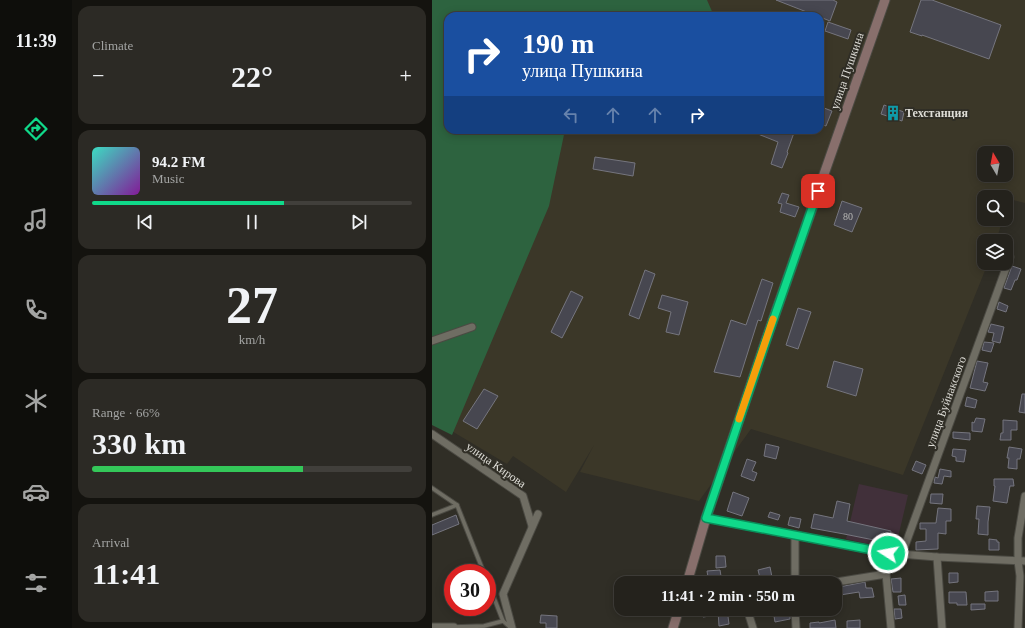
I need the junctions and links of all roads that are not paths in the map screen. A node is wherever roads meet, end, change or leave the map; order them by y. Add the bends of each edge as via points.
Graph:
1 (885, 0) edge
2 (1006, 270) edge
3 (472, 327) dead end
4 (432, 341) edge
5 (432, 434) edge
6 (432, 488) edge
7 (1025, 496) edge
8 (458, 505) junction
9 (538, 514) dead end
10 (432, 515) edge
11 (706, 518) junction
12 (532, 526) junction
13 (795, 535) junction
14 (888, 553) junction
15 (902, 554) junction
16 (937, 557) junction
17 (1021, 561) edge
18 (481, 564) edge
19 (886, 574) junction
20 (689, 576) edge
21 (794, 576) edge
22 (842, 581) edge
23 (496, 603) edge
24 (677, 616) edge
25 (749, 616) edge
26 (795, 616) edge
27 (503, 621) junction
28 (432, 626) edge
29 (454, 628) edge
30 (511, 628) edge
31 (673, 628) edge
32 (752, 628) edge
33 (796, 628) edge
34 (891, 628) edge
35 (942, 628) edge
36 (1018, 628) edge

1 - 11 street, улица Пушкина
2 - 15 street, улица Буйнакского
3 - 4 street
5 - 12 street, улица Кирова via 523,496
6 - 8 lane
7 - 17 street via 1018,538
8 - 10 lane
8 - 18 lane
9 - 12 street
11 - 13 street
11 - 20 street, улица Пушкина
12 - 30 street via 503,594
13 - 14 street
13 - 21 street
14 - 15 street
14 - 19 street
15 - 16 street
16 - 17 street
16 - 35 street
17 - 36 street
19 - 22 street
19 - 34 street
23 - 27 lane
24 - 31 street
25 - 32 street
26 - 33 street
27 - 29 lane via 484,626
27 - 30 lane
28 - 29 street

